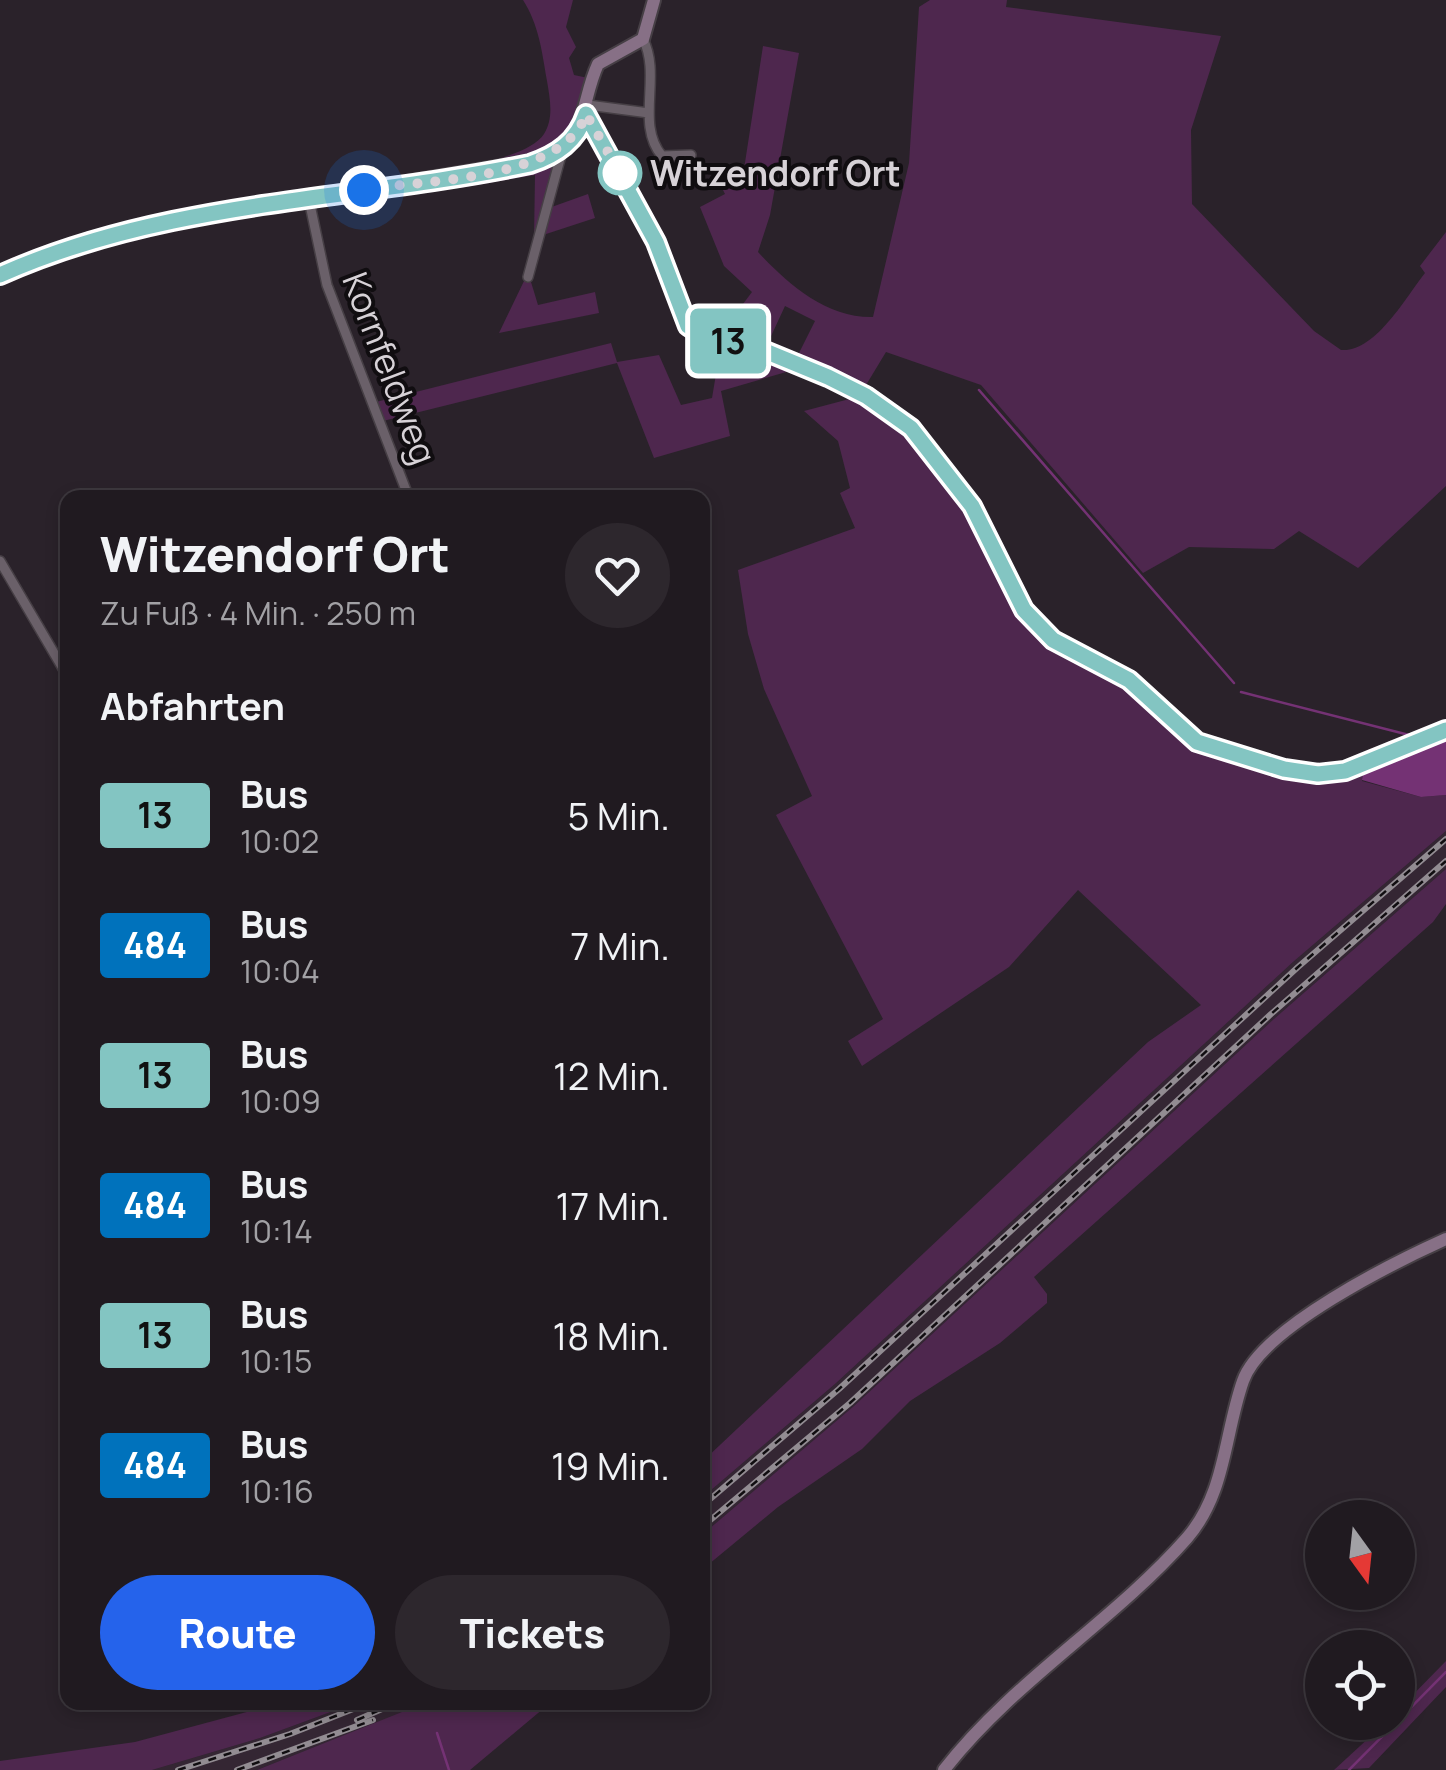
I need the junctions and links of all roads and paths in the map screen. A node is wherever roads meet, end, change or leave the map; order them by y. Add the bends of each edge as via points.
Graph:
1 (654, 0) edge
2 (643, 39) junction
3 (587, 109) junction
4 (649, 113) junction
5 (563, 148) junction
6 (691, 155) dead end
7 (309, 200) junction
8 (0, 275) edge
9 (528, 277) dead end
10 (406, 490) edge
11 (0, 561) edge
12 (60, 662) edge
13 (1446, 730) edge
14 (1446, 1238) edge
15 (944, 1770) edge

1 - 2 street
2 - 3 street via 598,64
2 - 4 street via 654,87
3 - 4 street
3 - 5 street
3 - 13 street via 656,242 688,326 790,360 892,412 961,490 1037,627 1053,640 1129,680 1188,736 1228,755 1318,774 1358,768
4 - 6 street via 658,153
5 - 7 street via 512,167
5 - 9 street
7 - 8 street via 117,232
7 - 10 street, Kornfeldweg via 327,285
11 - 12 street
14 - 15 street via 1344,1292 1264,1350 1244,1376 1218,1482 1194,1530 990,1718

